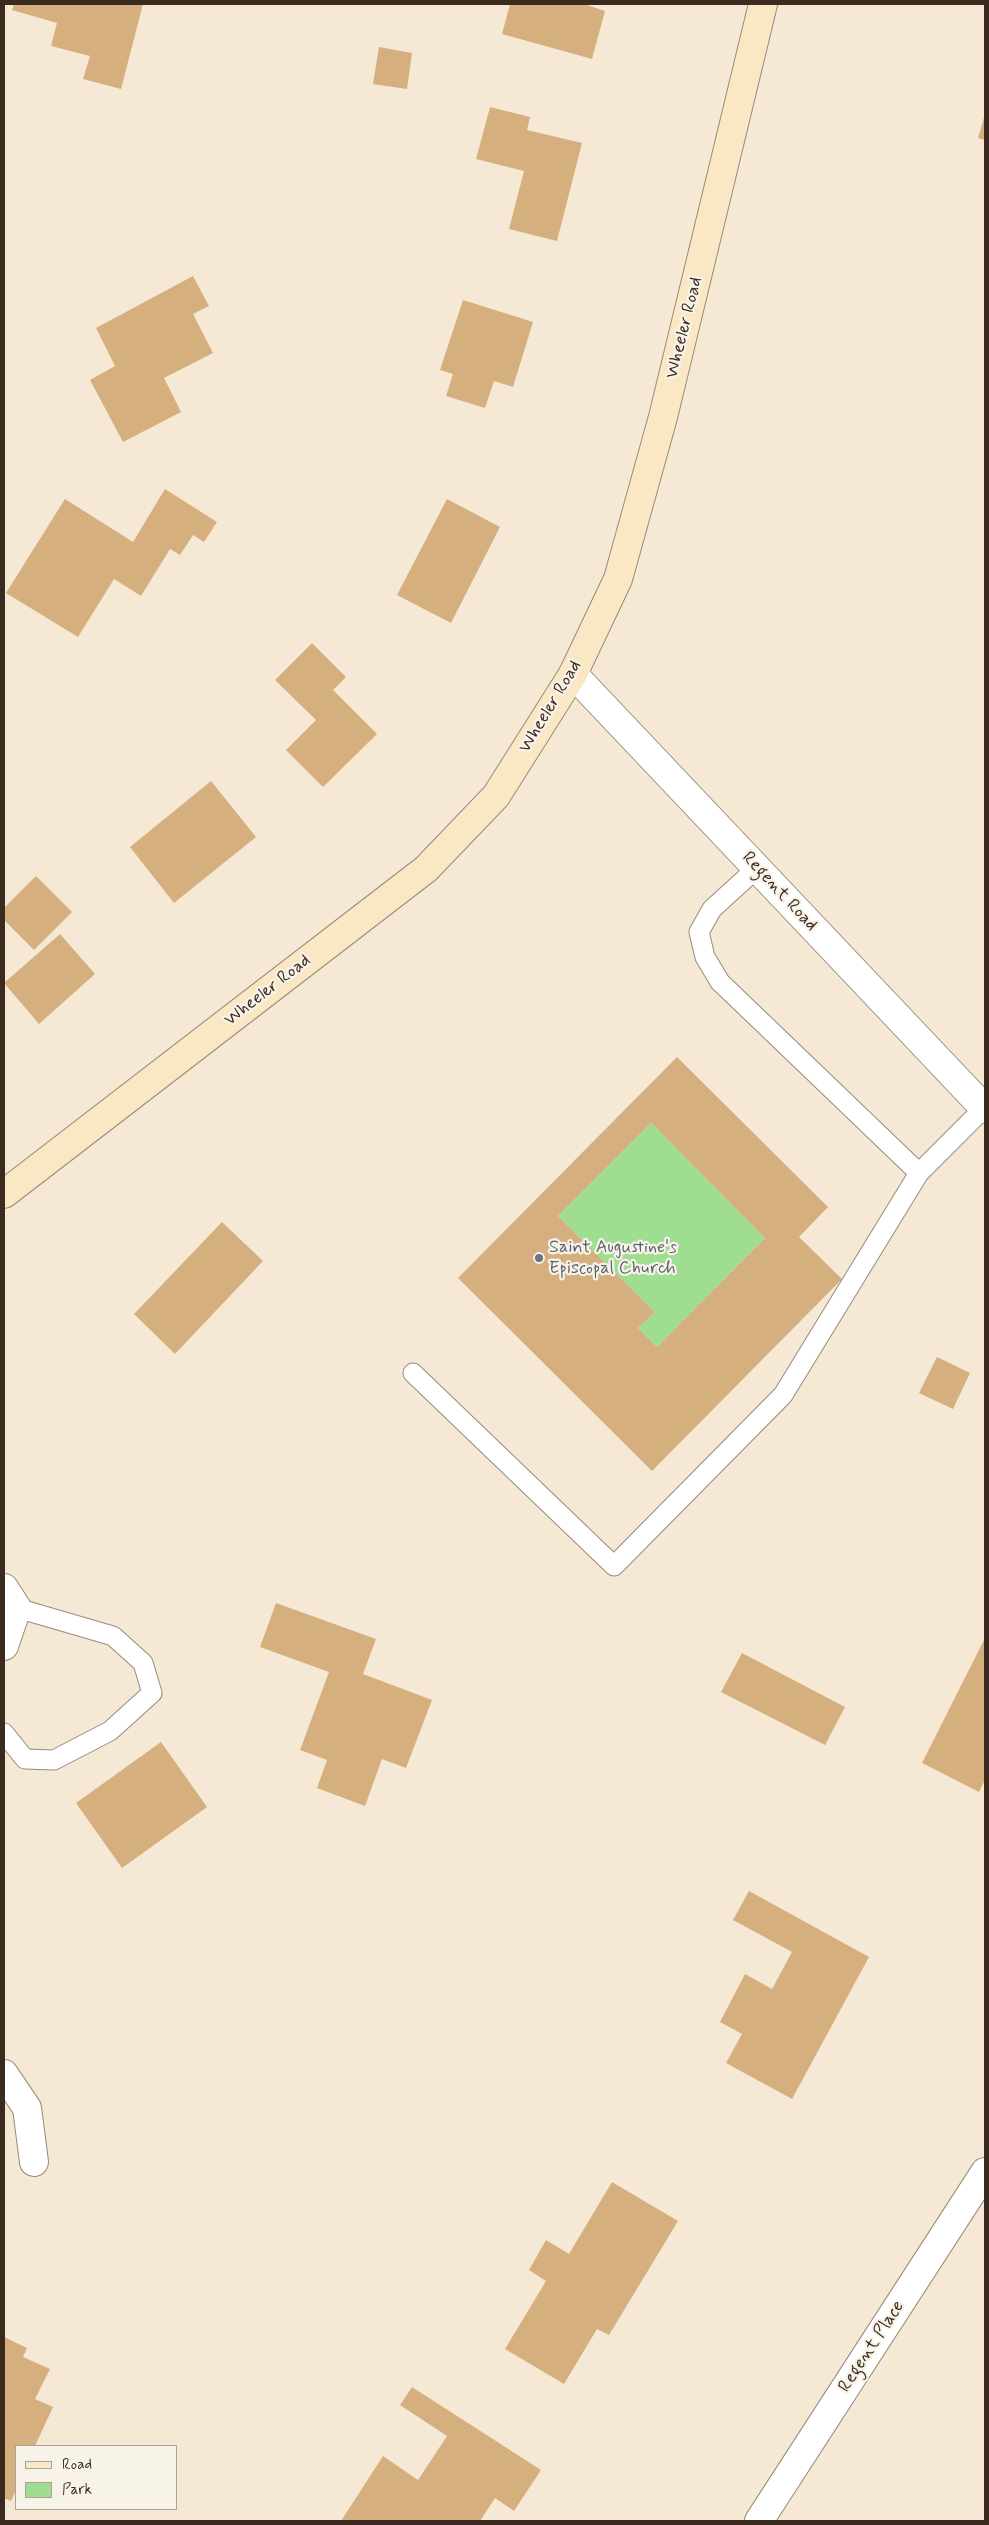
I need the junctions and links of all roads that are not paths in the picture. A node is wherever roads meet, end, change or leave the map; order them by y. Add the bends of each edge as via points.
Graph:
1 (763, 4) edge
2 (574, 674) junction
3 (757, 868) junction
4 (984, 1108) edge
5 (919, 1173) junction
6 (4, 1194) edge
7 (413, 1373) dead end
8 (10, 1598) edge
9 (4, 1646) edge
10 (4, 1734) edge
11 (4, 2074) edge
12 (34, 2162) dead end
13 (985, 2172) edge
14 (759, 2521) edge

1 - 2 street, Wheeler Road via 663,417 621,569
2 - 3 street, Regent Road
2 - 6 street, Wheeler Road via 496,796 426,869
3 - 4 street, Regent Road
3 - 5 lane via 712,909 699,932 705,957 720,982
4 - 5 lane
5 - 7 lane via 783,1395 614,1566
8 - 9 street
8 - 10 lane via 113,1636 143,1663 152,1693 110,1731 54,1760 25,1759
11 - 12 street via 27,2108
13 - 14 street, Regent Place

